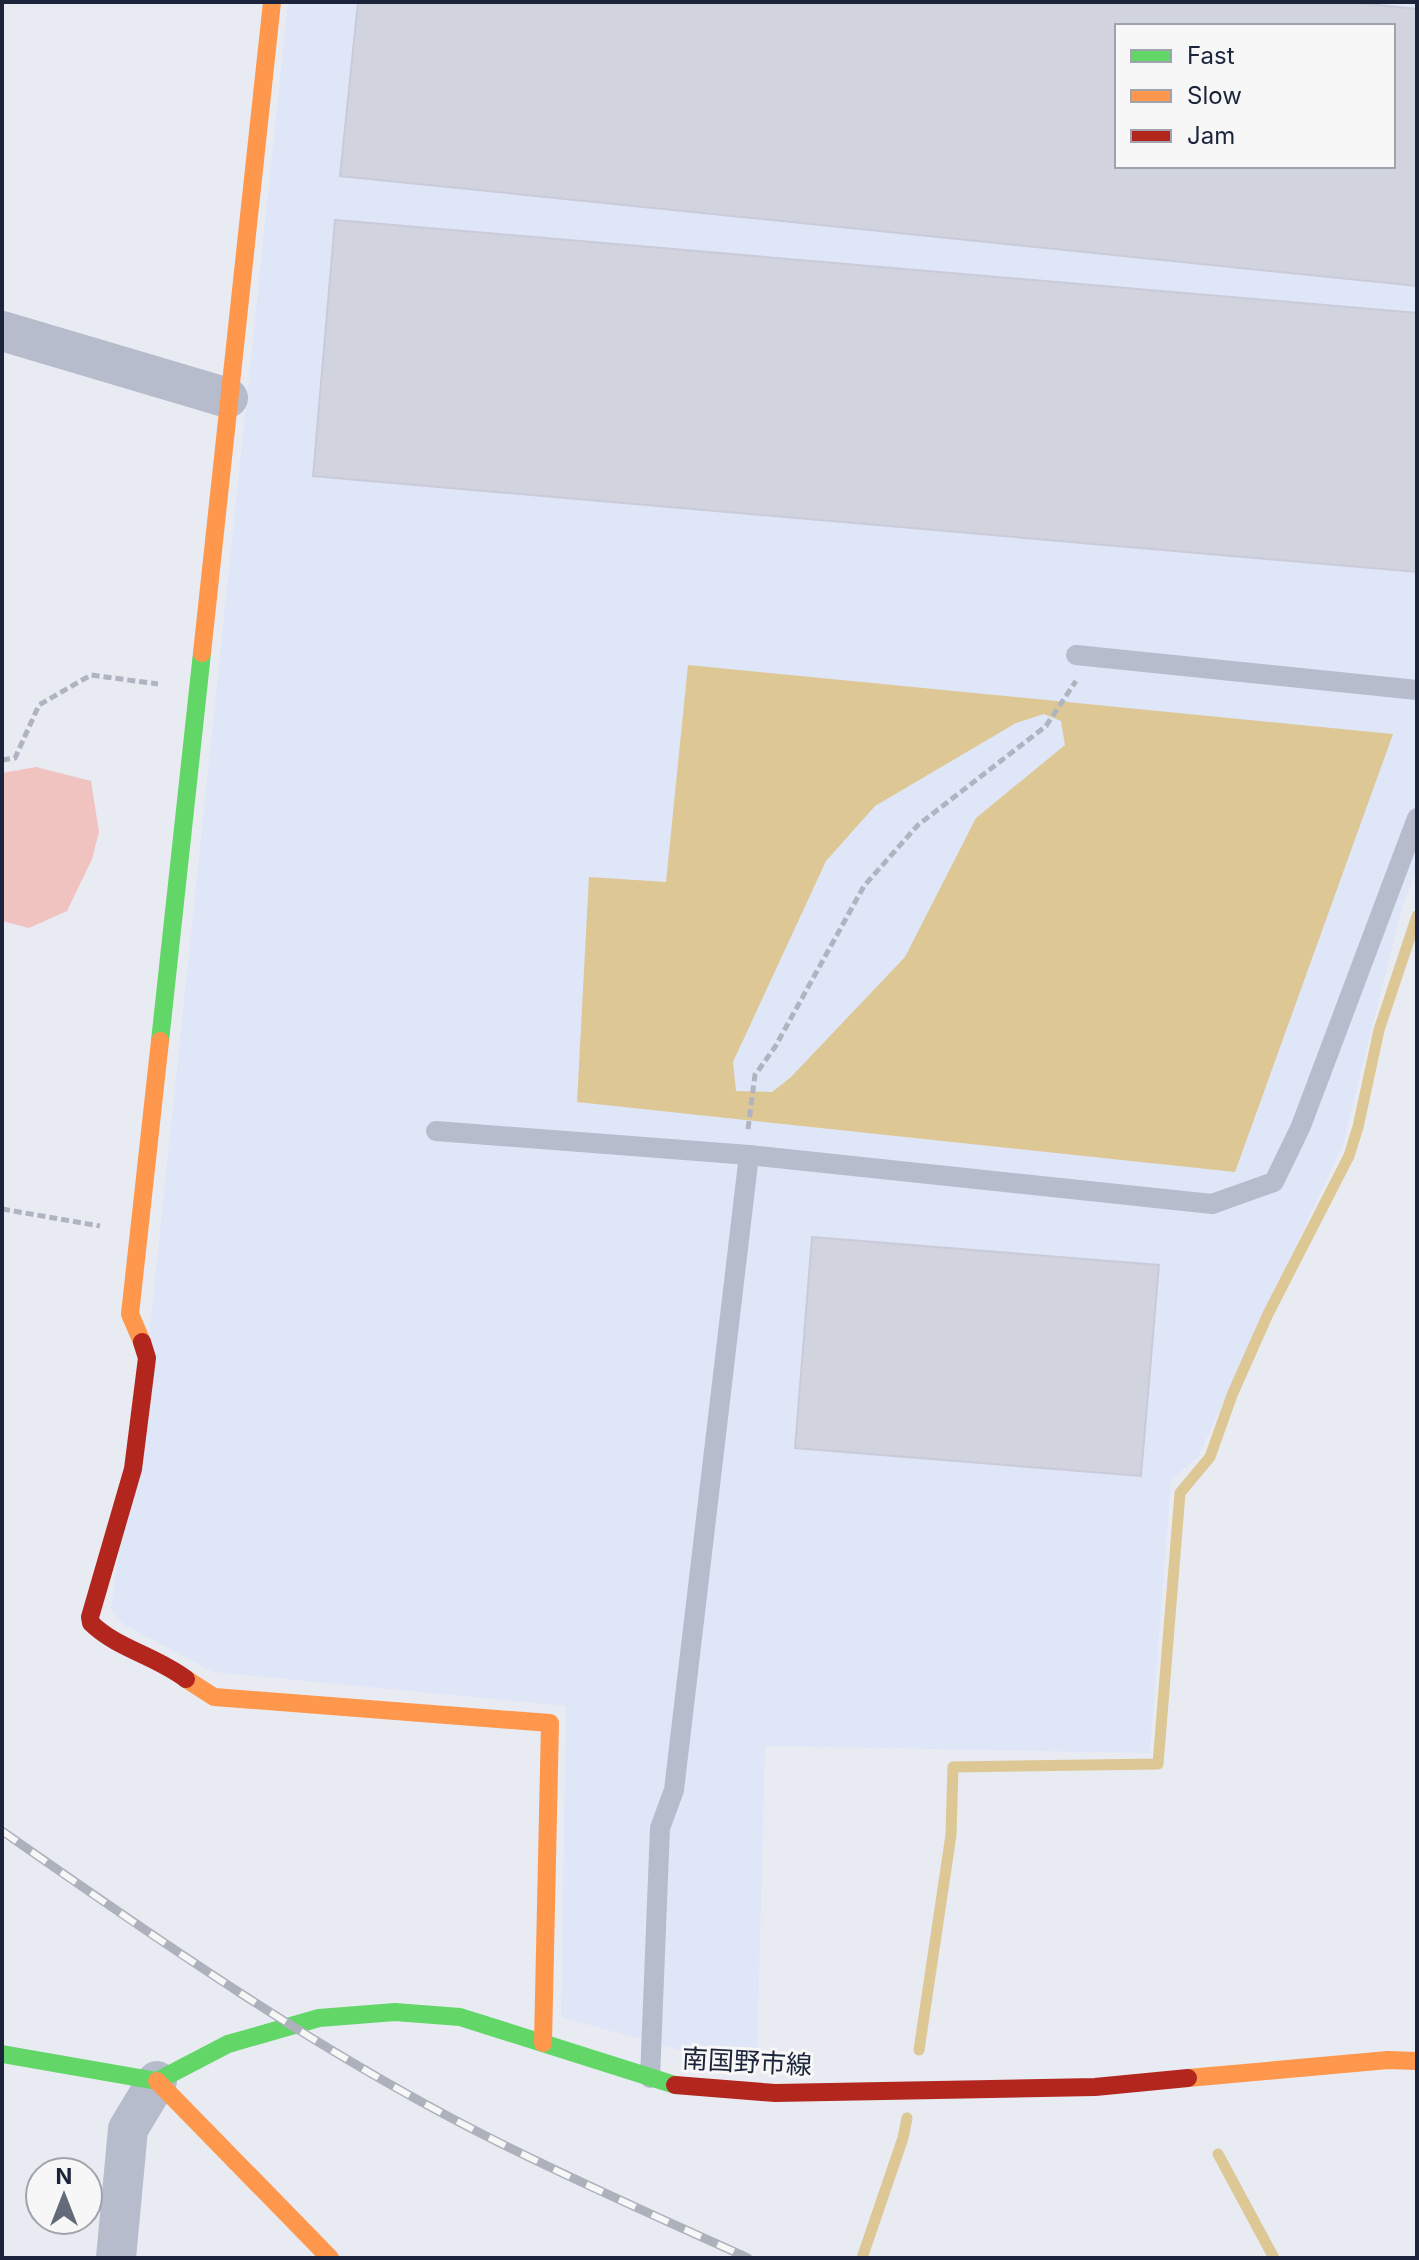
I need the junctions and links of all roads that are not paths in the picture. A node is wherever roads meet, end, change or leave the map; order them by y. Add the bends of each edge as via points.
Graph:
1 (272, 2) edge
2 (2, 331) edge
3 (228, 398) junction
4 (1084, 656) road end
5 (1417, 690) edge
6 (1417, 818) edge
7 (436, 1131) dead end
8 (747, 1155) junction
9 (543, 2043) junction
10 (2, 2054) edge
11 (1417, 2061) edge
12 (650, 2078) junction
13 (157, 2081) junction
14 (116, 2258) edge
15 (330, 2258) edge

1 - 3 street
2 - 3 street
3 - 9 street via 130,1314 147,1358 138,1444 91,1623 214,1697 550,1723
4 - 5 lane
6 - 8 lane via 1301,1126 1274,1182 1212,1204
7 - 8 lane
8 - 12 lane via 674,1790 660,1828
9 - 12 street, 南国野市線
9 - 13 street, 南国野市線 via 460,2017 395,2012 319,2018 228,2044
10 - 13 street
11 - 12 street, 南国野市線 via 1095,2087 775,2093 680,2087
13 - 14 street via 128,2129
13 - 15 street

